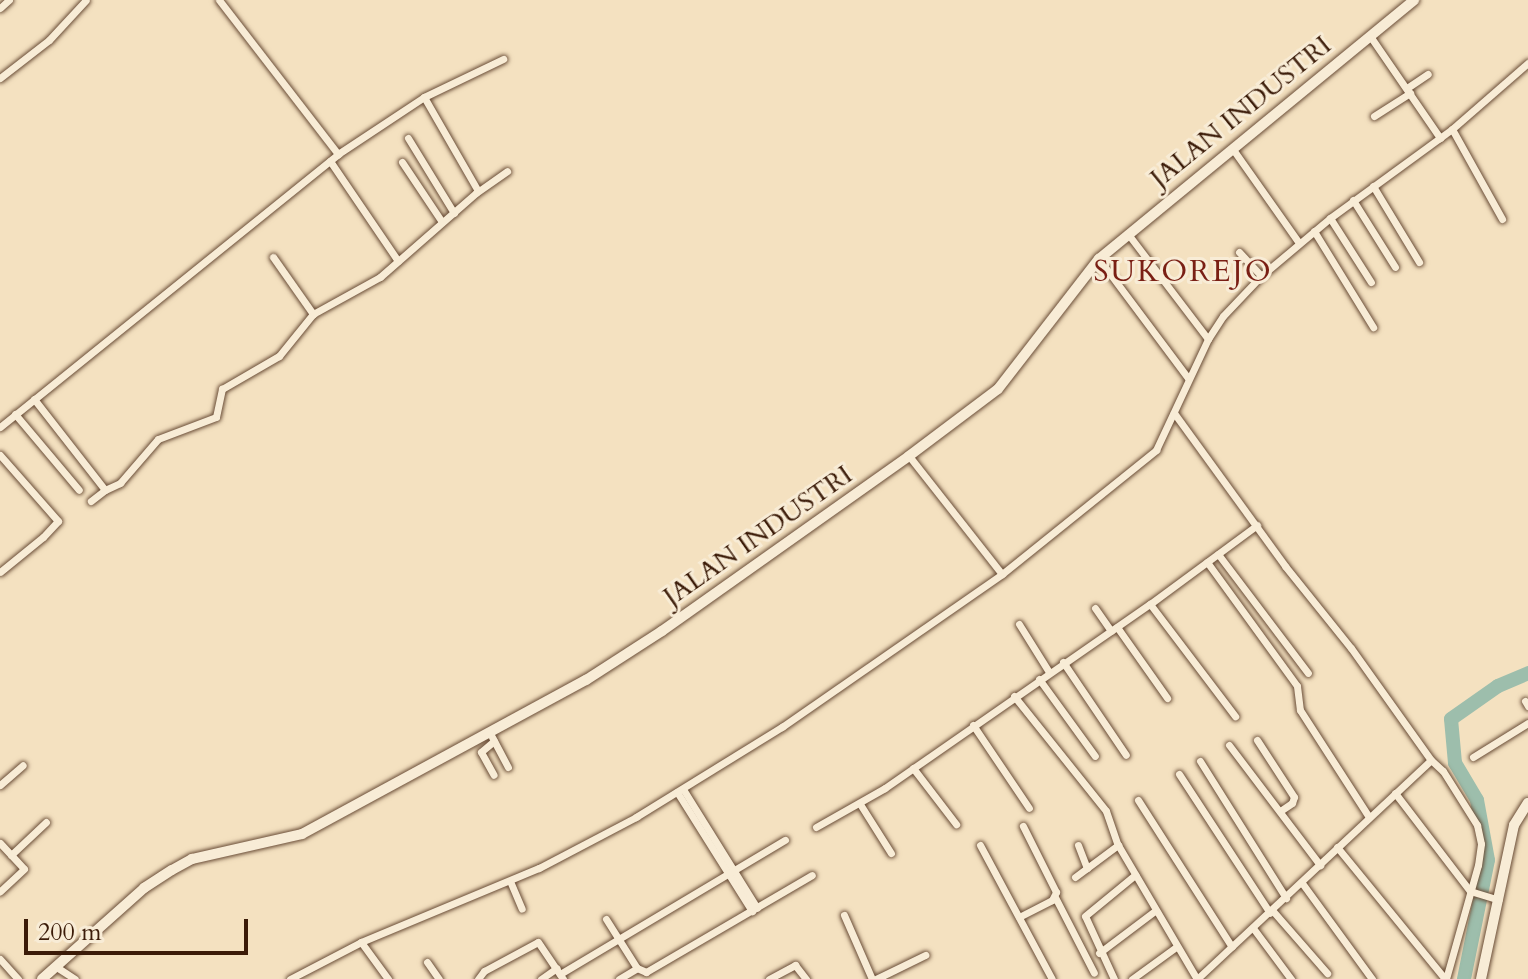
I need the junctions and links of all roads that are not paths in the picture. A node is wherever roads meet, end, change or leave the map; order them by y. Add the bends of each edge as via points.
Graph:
1 (9, 0) edge
2 (86, 0) edge
3 (219, 0) edge
4 (1414, 0) edge
5 (0, 8) edge
6 (1370, 36) junction
7 (503, 59) dead end
8 (1528, 63) edge
9 (1428, 74) dead end
10 (0, 78) edge
11 (1408, 91) junction
12 (424, 97) junction
13 (1374, 116) dead end
14 (1452, 129) junction
15 (408, 138) dead end
16 (1440, 138) junction
17 (1232, 148) junction
18 (338, 154) junction
19 (330, 161) junction
20 (402, 162) dead end
21 (507, 171) dead end
22 (1373, 186) junction
23 (478, 191) junction
24 (1353, 200) junction
25 (454, 213) junction
26 (1330, 218) junction
27 (1502, 219) dead end
28 (442, 222) junction
29 (1314, 231) junction
30 (1128, 234) junction
31 (1299, 243) junction
32 (1239, 252) dead end
33 (273, 257) dead end
34 (1099, 259) junction
35 (398, 261) junction
36 (1419, 262) dead end
37 (1395, 267) dead end
38 (1261, 276) junction
39 (1371, 282) dead end
40 (313, 314) junction
41 (1373, 327) dead end
42 (1208, 339) junction
43 (1188, 378) junction
44 (34, 399) junction
45 (1174, 413) junction
46 (15, 414) junction
47 (0, 427) edge
48 (0, 455) edge
49 (909, 456) junction
50 (79, 490) dead end
51 (105, 490) junction
52 (91, 501) dead end
53 (1257, 525) junction
54 (1218, 554) junction
55 (1207, 562) junction
56 (0, 572) edge
57 (1002, 574) junction
58 (1150, 604) junction
59 (1095, 608) dead end
60 (1019, 624) dead end
61 (1114, 629) junction
62 (1063, 662) junction
63 (1049, 672) junction
64 (1308, 673) dead end
65 (1039, 679) junction
66 (1014, 696) junction
67 (1167, 698) dead end
68 (1235, 716) dead end
69 (1528, 723) edge
70 (973, 725) junction
71 (492, 736) junction
72 (1257, 740) dead end
73 (1229, 745) dead end
74 (1126, 755) dead end
75 (1095, 756) dead end
76 (1473, 757) dead end
77 (1431, 760) junction
78 (1200, 761) dead end
79 (23, 765) dead end
80 (508, 767) dead end
81 (913, 768) junction
82 (1179, 774) dead end
83 (494, 775) dead end
84 (0, 785) edge
85 (680, 791) junction
86 (1395, 793) junction
87 (1138, 800) dead end
88 (1528, 803) edge
89 (860, 804) junction
90 (1029, 808) dead end
91 (1280, 811) junction
92 (1369, 817) junction
93 (46, 822) dead end
94 (956, 824) dead end
95 (1023, 826) dead end
96 (816, 827) dead end
97 (785, 840) dead end
98 (0, 843) edge
99 (980, 845) dead end
100 (1078, 845) dead end
101 (1118, 845) junction
102 (1337, 847) junction
103 (891, 853) dead end
104 (11, 855) junction
105 (1320, 865) junction
106 (1087, 868) junction
107 (731, 870) junction
108 (812, 875) dead end
109 (1135, 875) junction
110 (1075, 877) dead end
111 (510, 881) junction
112 (1302, 883) junction
113 (0, 891) edge
114 (1472, 892) junction
115 (1055, 897) junction
116 (1286, 898) junction
117 (1496, 900) junction
118 (522, 909) dead end
119 (754, 909) junction
120 (1156, 910) junction
121 (1271, 912) junction
122 (844, 915) dead end
123 (1019, 917) junction
124 (606, 919) dead end
125 (1253, 928) junction
126 (619, 937) junction
127 (361, 942) junction
128 (1176, 947) junction
129 (1232, 947) junction
130 (1099, 953) junction
131 (925, 955) dead end
132 (0, 959) edge
133 (427, 962) dead end
134 (58, 968) junction
135 (637, 968) junction
136 (1094, 973) dead end
137 (1327, 973) dead end
138 (560, 974) edge
139 (18, 979) edge
140 (42, 979) edge
141 (75, 979) edge
142 (290, 979) edge
143 (388, 979) edge
144 (439, 979) edge
145 (478, 979) edge
146 (541, 979) edge
147 (619, 979) edge
148 (769, 979) edge
149 (806, 979) edge
150 (874, 979) edge
151 (1052, 979) edge
152 (1114, 979) edge
153 (1132, 979) edge
154 (1199, 979) edge
155 (1291, 979) edge
156 (1372, 979) edge
157 (1446, 979) edge
158 (1481, 979) edge

1 - 5 street
2 - 10 street via 49,40
3 - 18 street
4 - 6 street, JALAN INDUSTRI
6 - 11 street
6 - 17 street, JALAN INDUSTRI
7 - 12 street
8 - 14 street
9 - 11 street
11 - 13 street
11 - 16 street
12 - 18 street
12 - 23 street
14 - 16 street
14 - 27 street
15 - 25 street
16 - 22 street
17 - 30 street, JALAN INDUSTRI
17 - 31 street
18 - 19 street
19 - 35 street
19 - 44 street
20 - 28 street
21 - 23 street
22 - 24 street
22 - 36 street
23 - 25 street
24 - 26 street
24 - 37 street
25 - 28 street
26 - 29 street
26 - 39 street
28 - 35 street
29 - 31 street
29 - 41 street
30 - 34 street, JALAN INDUSTRI
30 - 42 street
31 - 38 street
32 - 38 street
33 - 40 street
34 - 43 street
34 - 49 street, JALAN INDUSTRI via 998,389
35 - 40 street via 359,291
38 - 42 street
40 - 51 street via 279,356 222,389 216,417 158,439 120,483
42 - 43 street
43 - 45 street
44 - 46 street
44 - 51 street
45 - 53 street
45 - 57 street via 1145,462
46 - 47 street
46 - 50 street
48 - 56 street via 58,521
49 - 57 street
49 - 71 street, JALAN INDUSTRI via 662,631
51 - 52 street
53 - 54 street
53 - 77 street
54 - 55 street
54 - 64 street
55 - 58 street
55 - 92 street via 1297,686 1300,710
57 - 85 street via 882,660
58 - 61 street
58 - 68 street
59 - 61 street
60 - 63 street
61 - 62 street
61 - 67 street
62 - 63 street
62 - 74 street
63 - 65 street
65 - 66 street
65 - 75 street
66 - 70 street
66 - 101 street via 1106,811
69 - 76 street
70 - 81 street
70 - 90 street
71 - 80 street
71 - 83 street via 481,752
71 - 134 street, JALAN INDUSTRI via 302,834 192,859 144,888
72 - 91 street via 1293,795 1292,803
73 - 91 street
77 - 86 street
77 - 114 street via 1479,831
78 - 116 street
79 - 84 street
81 - 89 street
81 - 94 street
82 - 121 street
85 - 107 street
85 - 111 street
86 - 92 street
86 - 114 street
87 - 129 street
88 - 117 street via 1514,825
89 - 96 street
89 - 103 street
91 - 105 street
92 - 102 street
93 - 104 street
95 - 115 street
97 - 107 street
98 - 104 street
99 - 123 street
100 - 106 street
101 - 106 street
101 - 109 street
102 - 105 street
102 - 157 street
104 - 113 street via 24,871
105 - 112 street
106 - 110 street
107 - 119 street
107 - 126 street
108 - 119 street
109 - 120 street
109 - 130 street via 1085,916
111 - 118 street
111 - 127 street
112 - 116 street
112 - 156 street
114 - 117 street
114 - 157 street
115 - 123 street
115 - 136 street
116 - 121 street
117 - 158 street
119 - 135 street via 652,970
120 - 128 street
120 - 130 street
121 - 125 street
121 - 137 street
122 - 150 street
123 - 151 street
124 - 126 street
125 - 129 street
125 - 155 street
126 - 135 street
126 - 138 street
127 - 142 street
127 - 143 street
128 - 153 street
128 - 154 street
129 - 154 street
130 - 152 street
131 - 150 street
132 - 139 street
133 - 144 street
134 - 140 street, JALAN INDUSTRI
134 - 141 street
135 - 147 street
138 - 145 street via 541,944 534,942
138 - 146 street
148 - 149 street via 795,965

